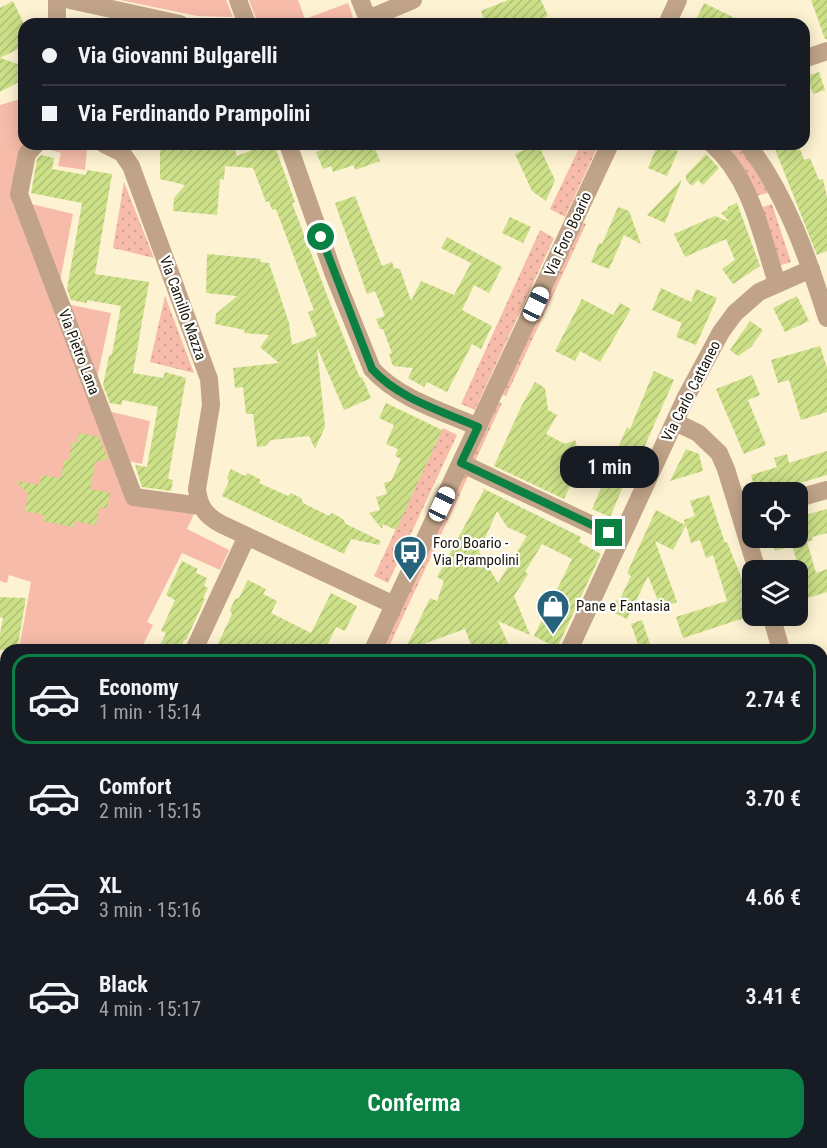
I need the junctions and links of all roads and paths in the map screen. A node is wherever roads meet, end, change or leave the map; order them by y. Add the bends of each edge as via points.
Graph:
1 (57, 0) edge
2 (70, 0) edge
3 (238, 0) edge
4 (360, 0) edge
5 (413, 0) edge
6 (678, 0) edge
7 (57, 18) edge
8 (152, 18) edge
9 (245, 18) edge
10 (367, 18) edge
11 (377, 18) edge
12 (670, 18) edge
13 (827, 51) edge
14 (810, 57) edge
15 (31, 150) edge
16 (116, 150) edge
17 (290, 150) edge
18 (607, 150) edge
19 (718, 150) edge
20 (751, 150) edge
21 (779, 196) junction
22 (752, 205) junction
23 (811, 269) junction
24 (777, 283) junction
25 (827, 318) edge
26 (675, 422) junction
27 (478, 427) junction
28 (461, 463) junction
29 (827, 490) edge
30 (808, 495) edge
31 (199, 497) junction
32 (742, 503) edge
33 (609, 533) dead end
34 (247, 536) junction
35 (394, 605) junction
36 (774, 626) edge
37 (197, 644) edge
38 (376, 644) edge
39 (572, 644) edge
40 (779, 644) edge

1 - 7 street
2 - 8 street
3 - 9 street
4 - 10 street
5 - 11 street
6 - 12 street
13 - 14 street
15 - 31 street, Via Pietro Lana via 19,194 134,497
16 - 31 street, Via Camillo Mazza via 131,166 209,379 211,405
17 - 27 street via 372,369 399,392
18 - 27 street, Via Foro Boario
19 - 22 street via 739,174
20 - 21 street
21 - 22 street
21 - 23 street
22 - 24 street
23 - 24 street, Via Carlo Cattaneo
23 - 25 street
24 - 26 street, Via Carlo Cattaneo via 751,298 728,321
26 - 32 street via 699,433 719,453
26 - 39 street, Via Carlo Cattaneo
27 - 28 street, Via Foro Boario
28 - 33 street
28 - 35 street, Via Foro Boario
29 - 30 street
31 - 34 street via 211,519
34 - 35 street
34 - 37 street
35 - 38 street, Via Foro Boario
36 - 40 street

